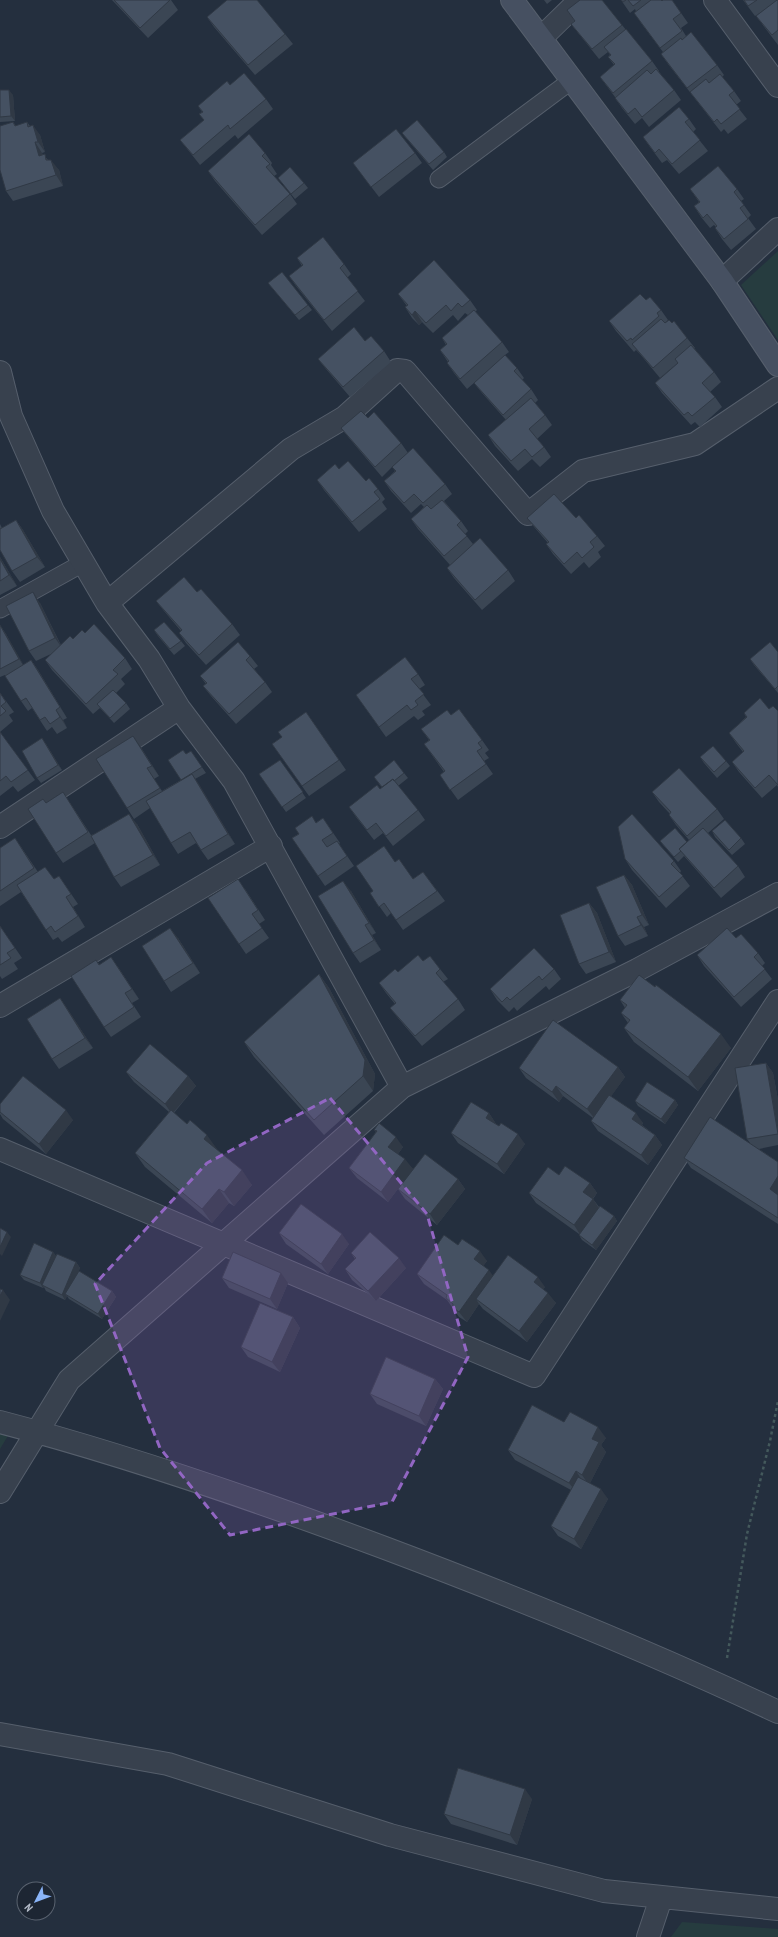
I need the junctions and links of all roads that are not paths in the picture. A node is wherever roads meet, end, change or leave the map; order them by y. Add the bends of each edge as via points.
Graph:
1 (512, 0) edge
2 (580, 0) edge
3 (715, 0) edge
4 (541, 38) junction
5 (572, 80) junction
6 (778, 86) edge
7 (439, 179) dead end
8 (778, 229) edge
9 (722, 281) junction
10 (778, 365) edge
11 (0, 372) edge
12 (778, 388) edge
13 (6, 420) edge
14 (83, 563) junction
15 (108, 603) junction
16 (0, 608) edge
17 (179, 708) junction
18 (0, 827) edge
19 (271, 846) junction
20 (778, 894) edge
21 (778, 1001) edge
22 (0, 1006) edge
23 (402, 1087) junction
24 (0, 1149) edge
25 (224, 1245) junction
26 (0, 1422) edge
27 (37, 1432) junction
28 (0, 1492) edge
29 (778, 1712) edge
30 (0, 1734) edge
31 (661, 1898) junction
32 (778, 1908) edge
33 (648, 1937) edge

1 - 4 street
2 - 4 street
3 - 6 street
4 - 5 street
5 - 7 lane
5 - 9 street
8 - 9 street
9 - 10 street
11 - 13 street
12 - 15 street via 695,444 583,471 528,514 405,371 397,370 345,417 291,449
13 - 14 street
14 - 15 street
14 - 16 lane
15 - 17 street via 149,660
17 - 18 street
17 - 19 street via 234,781
19 - 22 street
19 - 23 street
20 - 23 street via 638,970
21 - 25 street via 534,1376
23 - 25 street
24 - 25 street
25 - 27 street via 69,1380
26 - 27 street
27 - 28 street
27 - 29 street via 298,1516 508,1594
30 - 31 street via 168,1764 390,1835 604,1891
31 - 32 street
31 - 33 street

